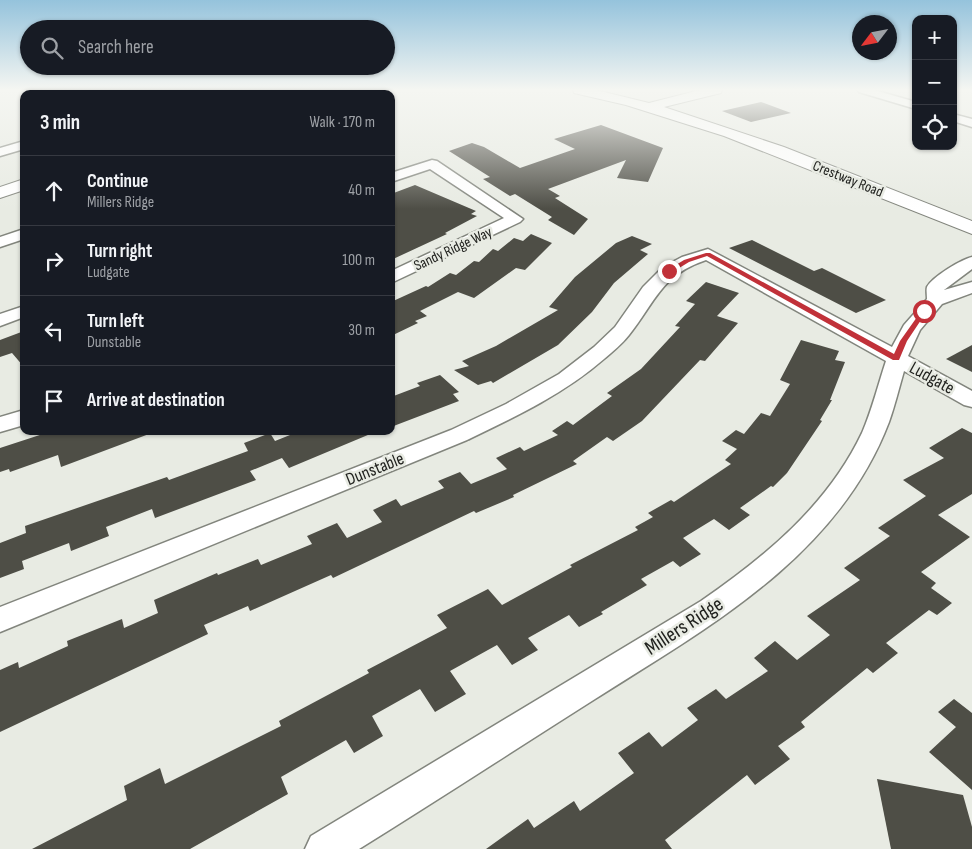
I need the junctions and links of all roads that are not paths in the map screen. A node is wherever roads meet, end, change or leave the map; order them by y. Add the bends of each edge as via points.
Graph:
1 (718, 130) edge
2 (20, 146) edge
3 (0, 152) edge
4 (395, 177) edge
5 (20, 186) edge
6 (0, 193) edge
7 (972, 228) edge
8 (20, 235) edge
9 (0, 242) edge
10 (708, 254) joint
11 (972, 262) edge
12 (395, 276) edge
13 (972, 287) edge
14 (936, 300) junction
15 (20, 313) edge
16 (0, 320) edge
17 (896, 358) junction
18 (972, 400) edge
19 (20, 418) edge
20 (0, 424) edge
21 (0, 620) edge
22 (324, 849) edge

1 - 7 main road, Crestway Road
2 - 3 street
4 - 12 street, Sandy Ridge Way via 432,164 515,219
5 - 6 main road
8 - 9 street
10 - 17 street, Ludgate
10 - 21 street, Dunstable via 669,271 621,332 596,356 558,384 510,412
11 - 14 street, Millers Ridge via 935,288
13 - 14 street, Millers Ridge
14 - 17 street, Millers Ridge via 908,334
15 - 16 street
17 - 18 street, Ludgate
17 - 22 street, Millers Ridge via 879,420 856,464 817,518 784,552 717,607
19 - 20 street

